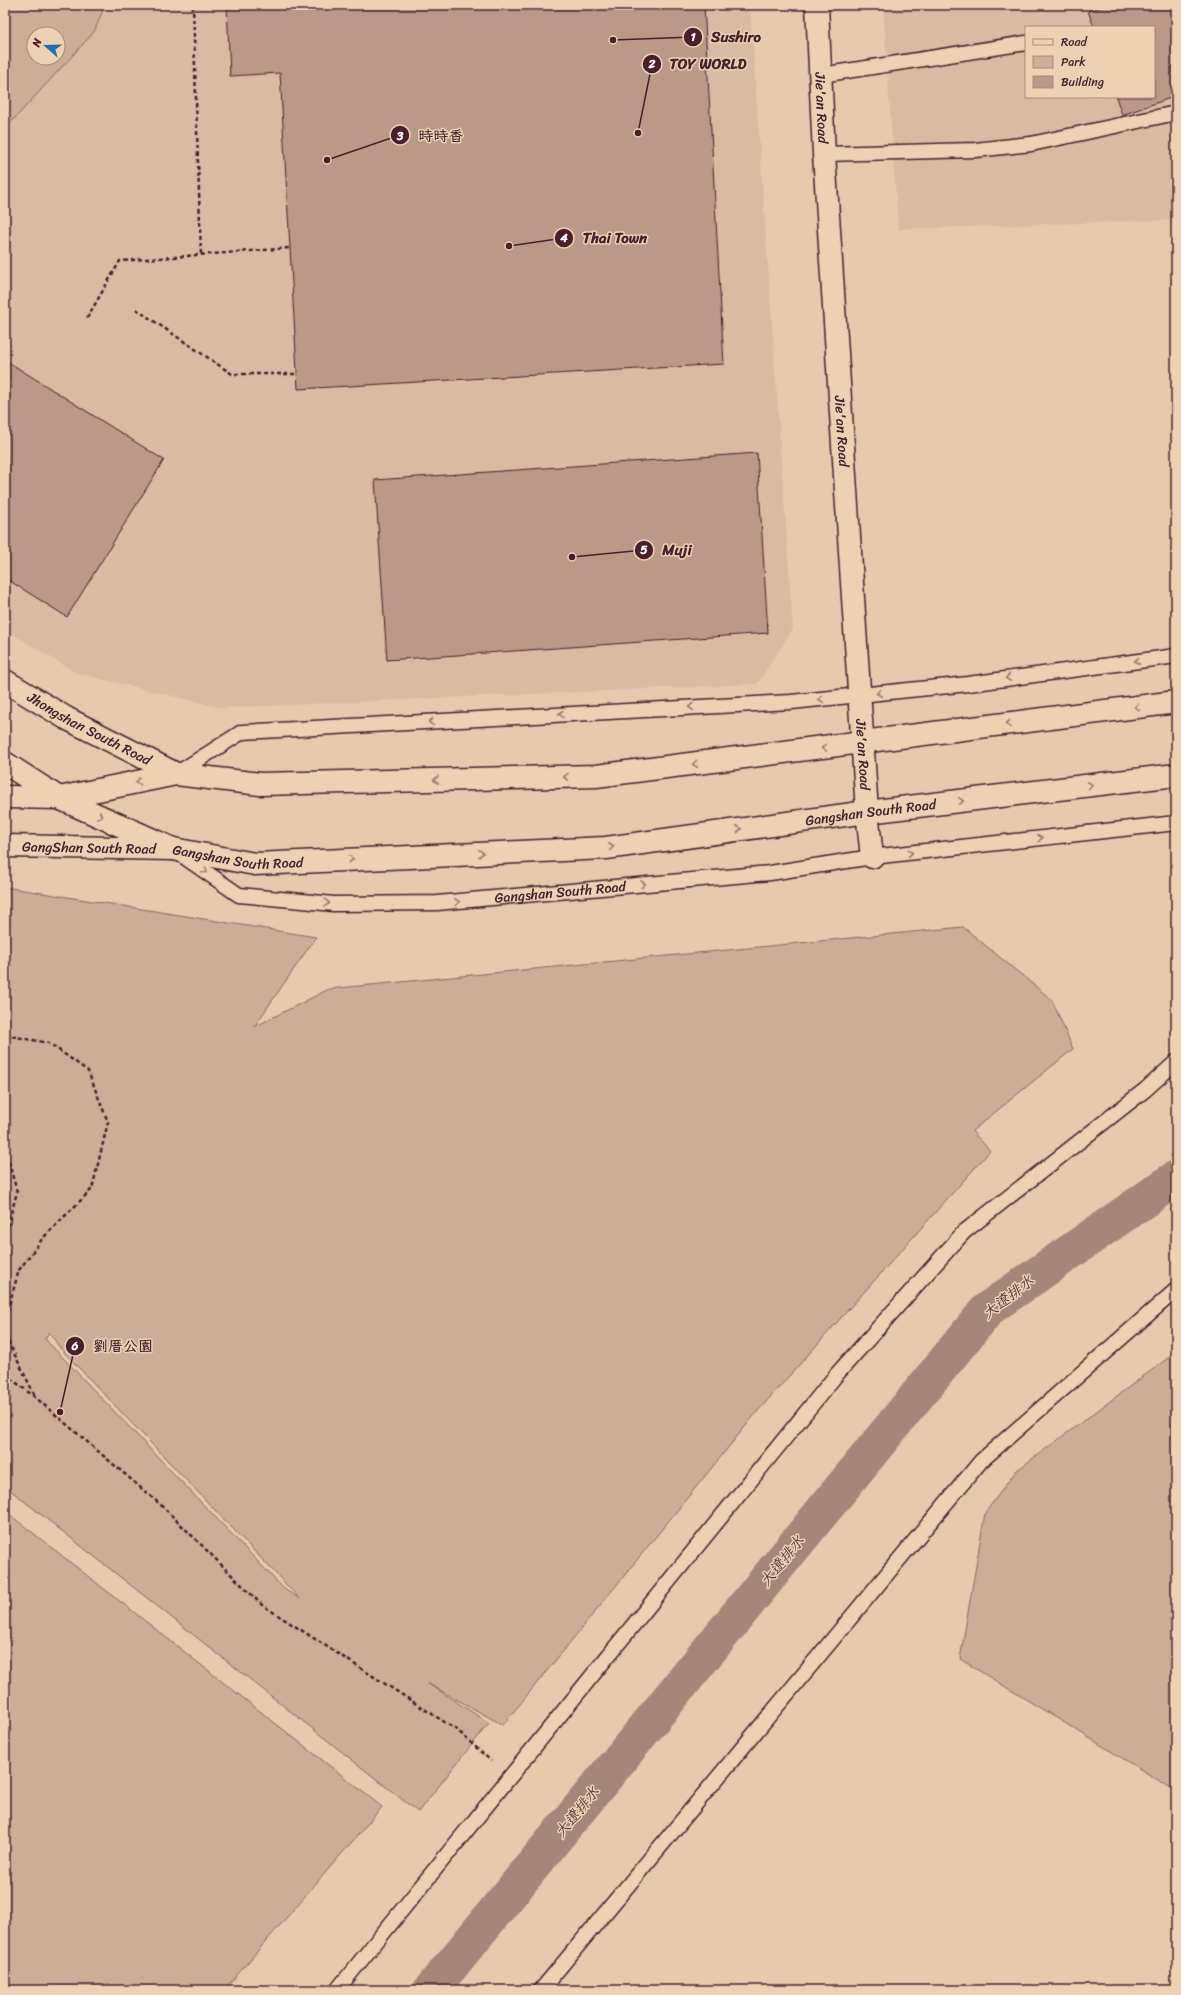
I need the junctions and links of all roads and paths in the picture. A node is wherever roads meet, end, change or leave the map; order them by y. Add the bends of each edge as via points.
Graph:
1 (193, 5) edge
2 (817, 5) edge
3 (1025, 44) edge
4 (821, 75) junction
5 (1176, 113) edge
6 (824, 154) junction
7 (290, 248) dead end
8 (201, 255) junction
9 (136, 310) dead end
10 (87, 318) dead end
11 (297, 374) dead end
12 (1176, 656) edge
13 (5, 681) edge
14 (860, 696) junction
15 (1176, 702) edge
16 (862, 743) junction
17 (5, 763) edge
18 (176, 774) junction
19 (1176, 775) edge
20 (5, 797) edge
21 (59, 798) junction
22 (867, 812) junction
23 (1176, 823) edge
24 (5, 846) edge
25 (173, 849) junction
26 (872, 857) junction
27 (5, 1035) edge
28 (1176, 1062) edge
29 (5, 1148) edge
30 (5, 1237) edge
31 (1176, 1290) edge
32 (5, 1319) edge
33 (5, 1336) edge
34 (5, 1374) edge
35 (36, 1398) junction
36 (509, 1778) junction
37 (337, 1990) edge
38 (541, 1990) edge

1 - 8 path
2 - 4 main road, Jie'an Road
3 - 4 lane
4 - 6 main road, Jie'an Road
5 - 6 lane via 1031,144 975,150
6 - 14 main road, Jie'an Road
7 - 8 path
8 - 10 path via 120,261
9 - 11 path via 232,374
12 -> 14 lane
13 - 18 main road, Jhongshan South Road via 66,718
14 - 16 main road, Jie'an Road
14 -> 18 lane via 242,732
15 -> 16 main road
16 -> 18 main road via 596,776 260,784
16 - 22 main road, Jie'an Road
17 - 21 main road
18 -> 21 main road
22 -> 19 main road, Gangshan South Road
20 - 21 main road
21 -> 25 main road
25 -> 22 main road, Gangshan South Road via 255,864 606,848
22 - 26 main road, Jie'an Road
26 -> 23 lane, Gangshan South Road
24 - 25 main road, GangShan South Road
25 -> 26 lane, Gangshan South Road via 239,895 334,904 437,903 770,873
27 - 32 path via 49,1044 88,1070 108,1122 92,1189 43,1238 19,1270
28 - 36 lane via 964,1232 837,1374
29 - 30 path via 17,1192
31 - 38 lane via 981,1461
33 - 35 path
34 - 35 path
35 - 36 path via 162,1506 262,1606 457,1730
36 - 37 lane

